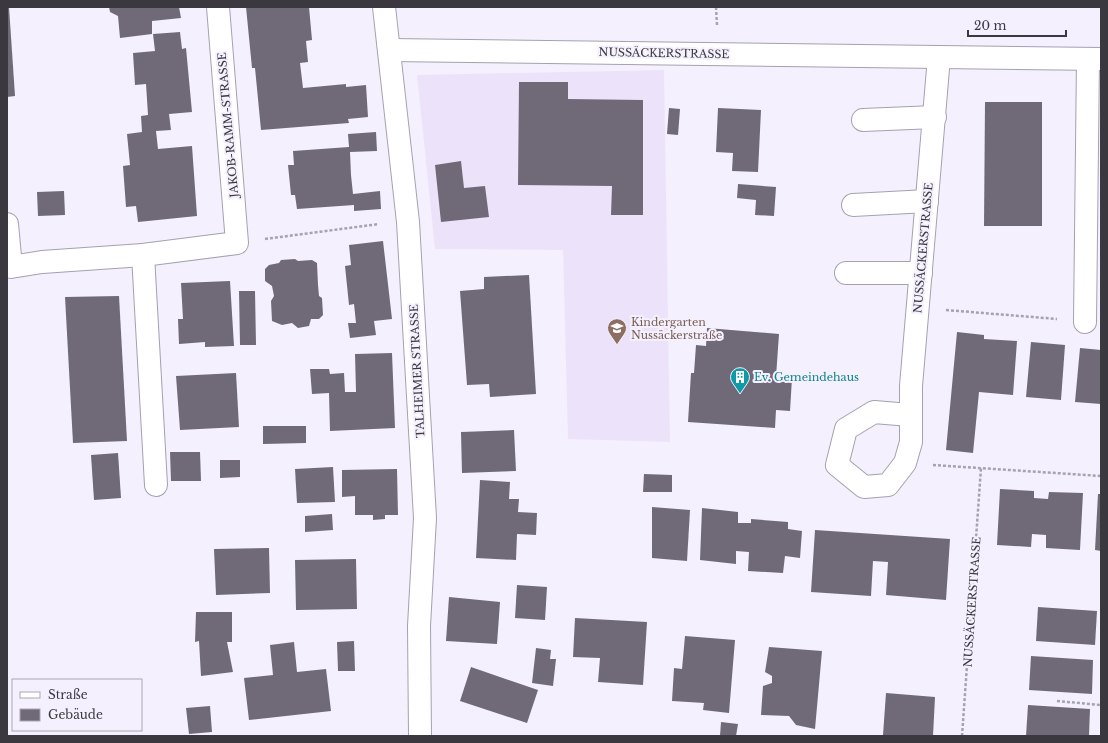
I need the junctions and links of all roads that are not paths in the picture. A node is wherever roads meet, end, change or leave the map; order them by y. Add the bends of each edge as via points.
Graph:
1 (218, 7) edge
2 (384, 7) edge
3 (389, 50) junction
4 (939, 57) junction
5 (1095, 59) edge
6 (935, 117) junction
7 (862, 120) dead end
8 (928, 201) junction
9 (854, 205) dead end
10 (7, 224) edge
11 (143, 255) junction
12 (846, 273) dead end
13 (921, 273) junction
14 (1085, 322) road end
15 (910, 414) junction
16 (156, 485) dead end
17 (420, 736) edge

1 - 11 street, JAKOB-RAMM-STRASSE via 237,243
2 - 3 street, TALHEIMER STRASSE
3 - 4 street, NUSSÄCKERSTRASSE
3 - 17 street, TALHEIMER STRASSE via 408,222 425,518 419,626
4 - 5 street, NUSSÄCKERSTRASSE
4 - 6 street, NUSSÄCKERSTRASSE
5 - 14 street, NUSSÄCKERSTRASSE
6 - 7 street
6 - 8 street, NUSSÄCKERSTRASSE
8 - 9 street
8 - 13 street, NUSSÄCKERSTRASSE
10 - 11 street via 11,267 42,262
11 - 16 street
12 - 13 street
13 - 15 street, NUSSÄCKERSTRASSE
15 - 15 street, NUSSÄCKERSTRASSE via 874,412 846,428 837,465 864,487 888,485 905,463 911,442

